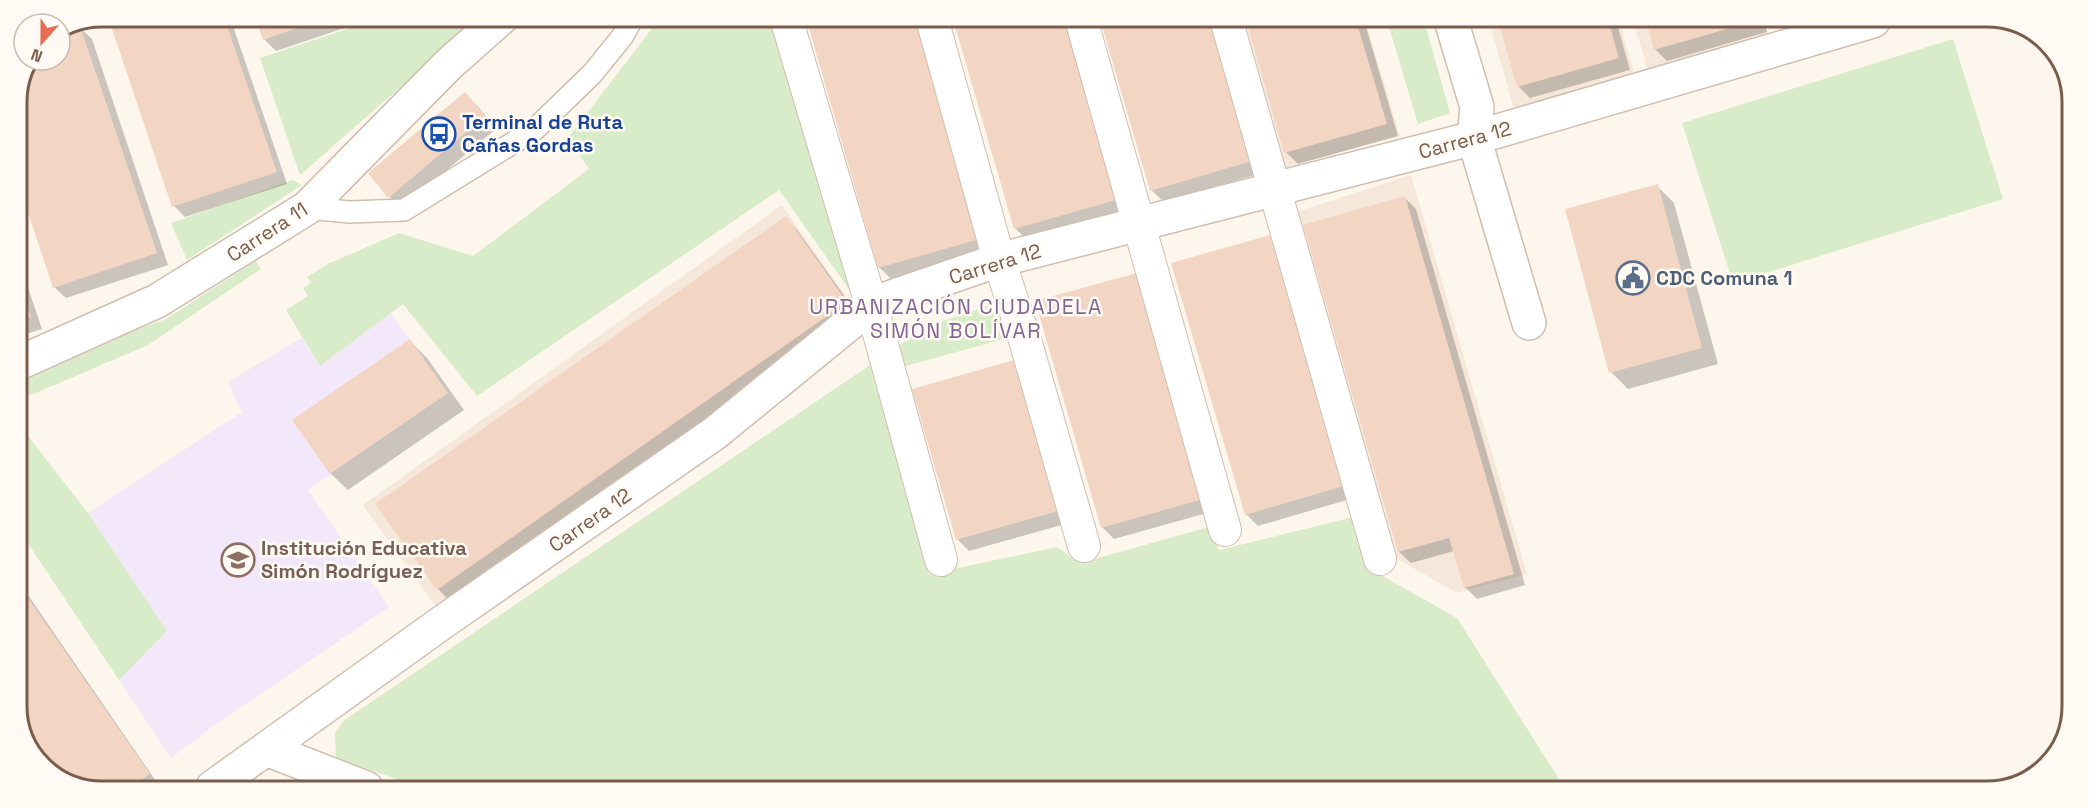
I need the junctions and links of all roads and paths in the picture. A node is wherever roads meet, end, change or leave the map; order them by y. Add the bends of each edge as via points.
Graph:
1 (492, 27) edge
2 (628, 27) edge
3 (789, 27) edge
4 (934, 27) edge
5 (1083, 27) edge
6 (1228, 27) edge
7 (1453, 27) edge
8 (1853, 27) edge
9 (1474, 138) junction
10 (1276, 189) junction
11 (307, 208) junction
12 (1139, 224) junction
13 (999, 260) junction
14 (871, 304) junction
15 (1529, 323) dead end
16 (27, 359) edge
17 (1225, 530) dead end
18 (1084, 546) dead end
19 (1380, 558) dead end
20 (941, 560) dead end
21 (266, 749) junction
22 (221, 781) edge
23 (348, 781) edge

1 - 11 street, Carrera 11 via 448,65
2 - 11 lane via 592,75 534,130 404,210 350,212
3 - 14 street
4 - 13 street
5 - 12 street
6 - 10 street
7 - 9 street via 1477,107
8 - 9 street, Carrera 12
9 - 10 street, Carrera 12
9 - 15 street
10 - 12 street, Carrera 12
10 - 19 street
11 - 16 street, Carrera 11 via 157,300
12 - 13 street, Carrera 12
12 - 17 street
13 - 14 street, Carrera 12
13 - 18 street
14 - 20 street
14 - 21 street, Carrera 12 via 715,433
21 - 22 street, Carrera 12
21 - 23 street

